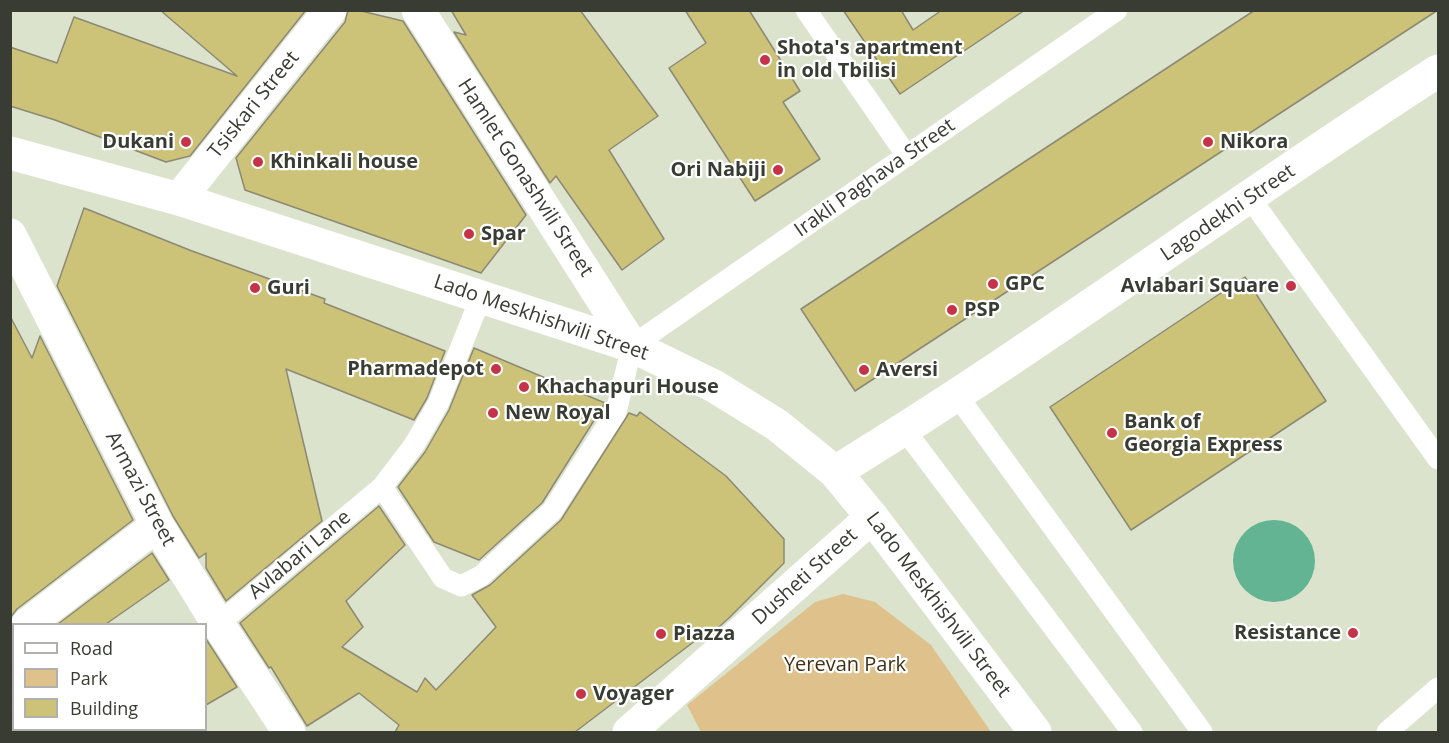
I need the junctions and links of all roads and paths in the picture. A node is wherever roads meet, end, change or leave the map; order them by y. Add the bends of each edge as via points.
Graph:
1 (330, 10) edge
2 (418, 10) edge
3 (807, 10) edge
4 (1117, 10) edge
5 (1438, 71) edge
6 (10, 153) edge
7 (907, 156) junction
8 (1250, 198) junction
9 (179, 199) junction
10 (10, 235) edge
11 (481, 297) junction
12 (632, 346) junction
13 (956, 394) junction
14 (904, 429) junction
15 (1438, 459) edge
16 (835, 471) junction
17 (382, 487) junction
18 (872, 517) junction
19 (157, 525) junction
20 (29, 623) edge
21 (218, 624) junction
22 (1438, 688) edge
23 (289, 732) edge
24 (629, 732) edge
25 (1035, 732) edge
26 (1132, 732) edge
27 (1202, 732) edge
28 (1387, 732) edge

1 - 9 street, Tsiskari Street
2 - 12 street, Hamlet Gonashvili Street
3 - 7 lane
4 - 7 lane, Irakli Paghava Street
5 - 8 street, Lagodekhi Street
6 - 9 street, Lado Meskhishvili Street
7 - 12 lane, Irakli Paghava Street
8 - 13 street, Lagodekhi Street
8 - 15 lane
9 - 11 street, Lado Meskhishvili Street
10 - 19 street, Armazi Street
11 - 12 street, Lado Meskhishvili Street
11 - 17 lane, Avlabari Lane via 438,404 414,445
12 - 16 street, Lado Meskhishvili Street via 714,386 777,425
12 - 17 lane via 616,412 552,511 481,576 461,586 443,578
13 - 14 street, Lagodekhi Street
13 - 27 lane
14 - 16 street, Lagodekhi Street
14 - 26 lane
16 - 18 street, Lado Meskhishvili Street
17 - 21 lane, Avlabari Lane
18 - 24 street, Dusheti Street
18 - 25 street, Lado Meskhishvili Street
19 - 20 street
19 - 21 street, Armazi Street
21 - 23 street, Armazi Street
22 - 28 lane

